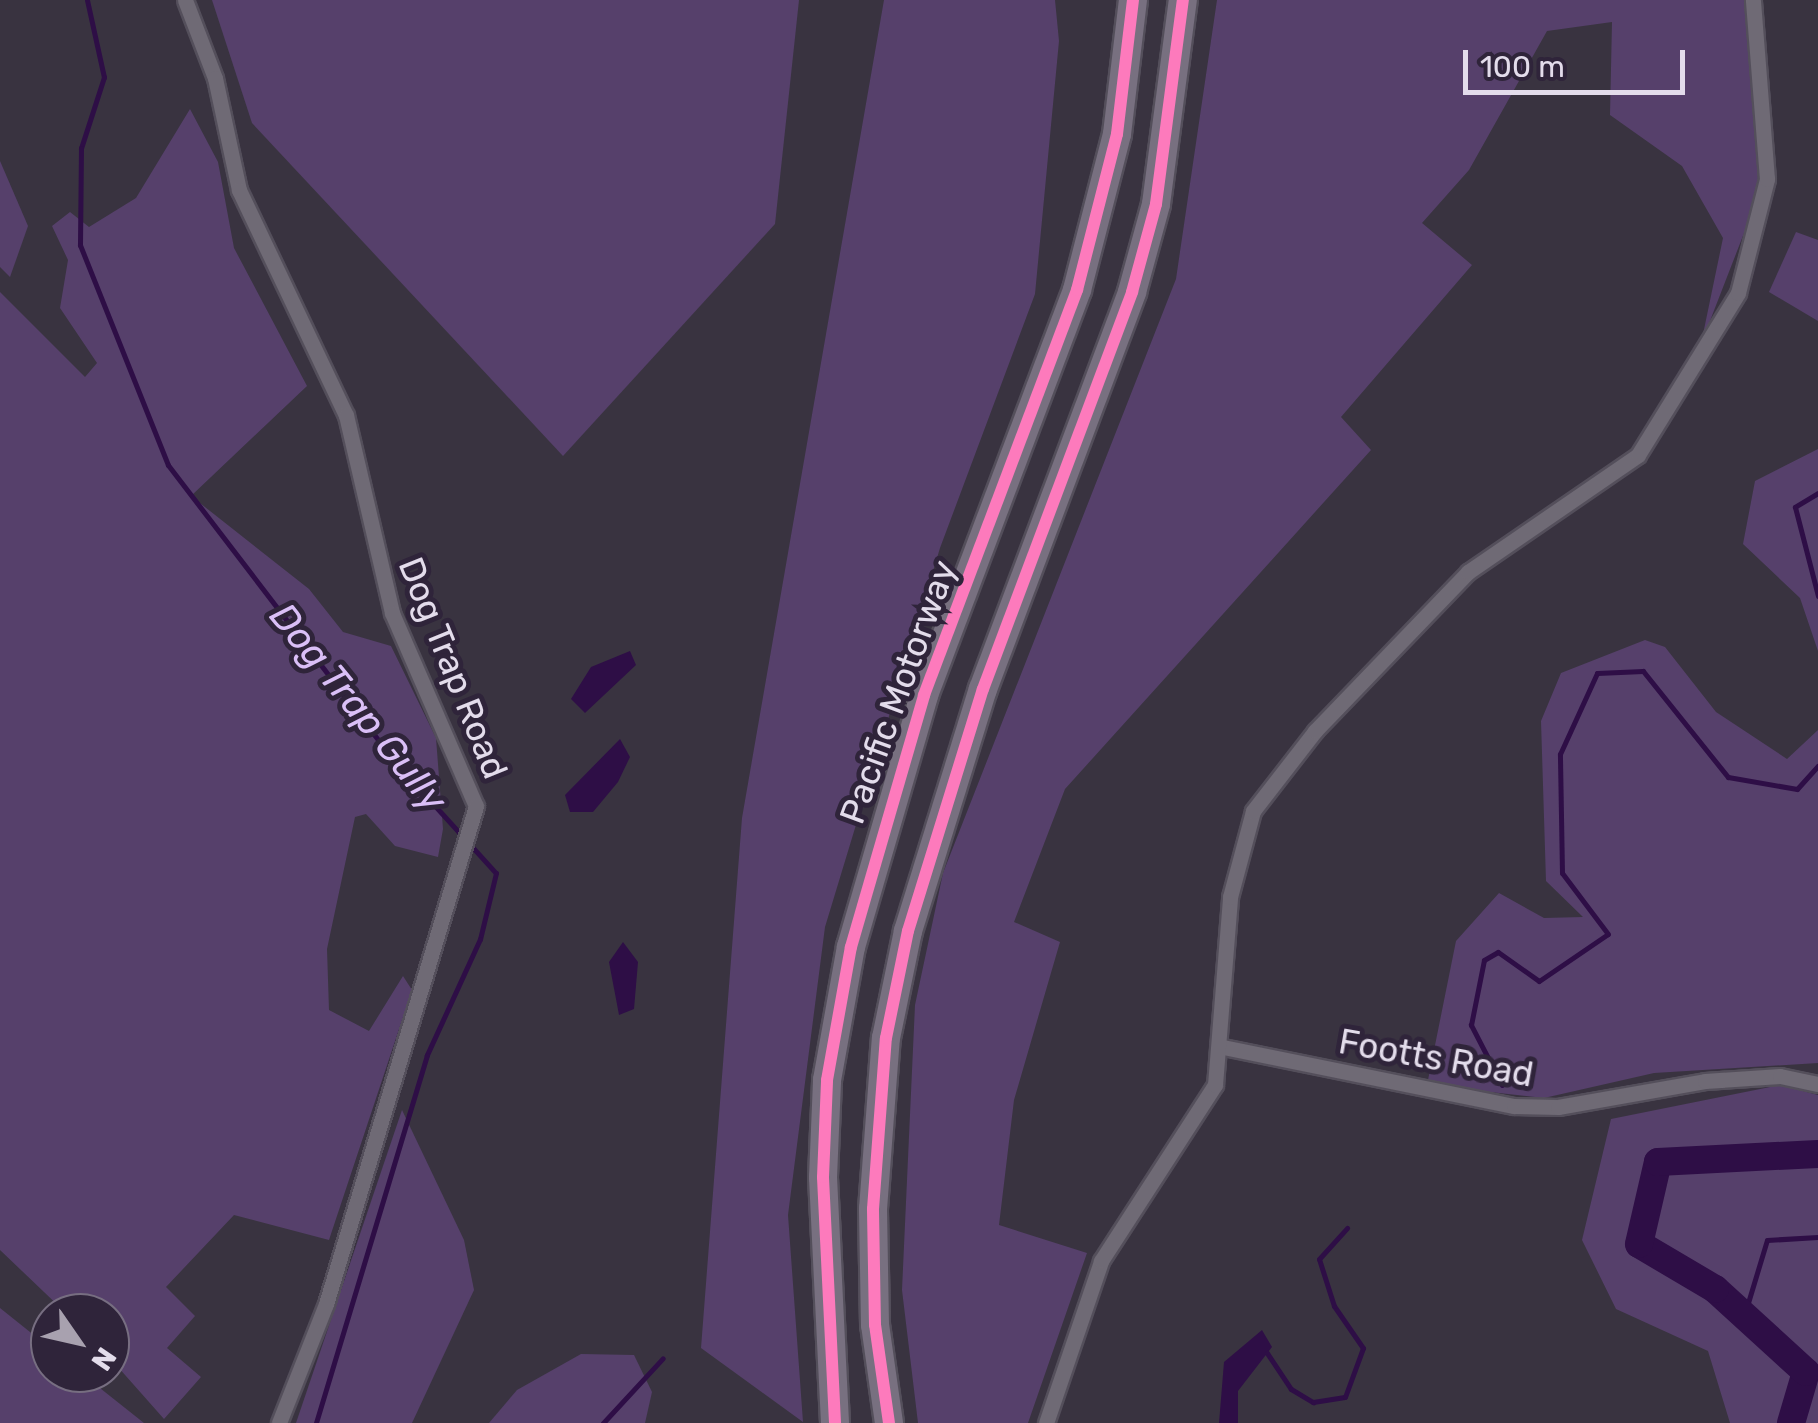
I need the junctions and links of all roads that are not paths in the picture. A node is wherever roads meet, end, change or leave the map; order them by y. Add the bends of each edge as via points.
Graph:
1 (186, 0) edge
2 (1133, 0) edge
3 (1183, 0) edge
4 (1753, 0) edge
5 (1223, 1048) junction
6 (1818, 1084) edge
7 (279, 1423) edge
8 (835, 1423) edge
9 (889, 1423) edge
10 (1046, 1423) edge

1 - 7 street, Dog Trap Road via 215,78 240,190 346,415 392,612 459,751 476,811 461,876
2 - 8 highway, Pacific Motorway via 1116,134 1077,290 924,695 851,948 828,1080 824,1177
3 - 9 highway via 1156,204 1132,292 983,689 908,931 886,1038 873,1208 875,1325
4 - 5 street via 1766,178 1738,293 1638,455 1468,572 1272,782 1241,840 1230,898
5 - 6 street, Footts Road via 1514,1106 1724,1080
5 - 10 street via 1215,1085 1101,1261

